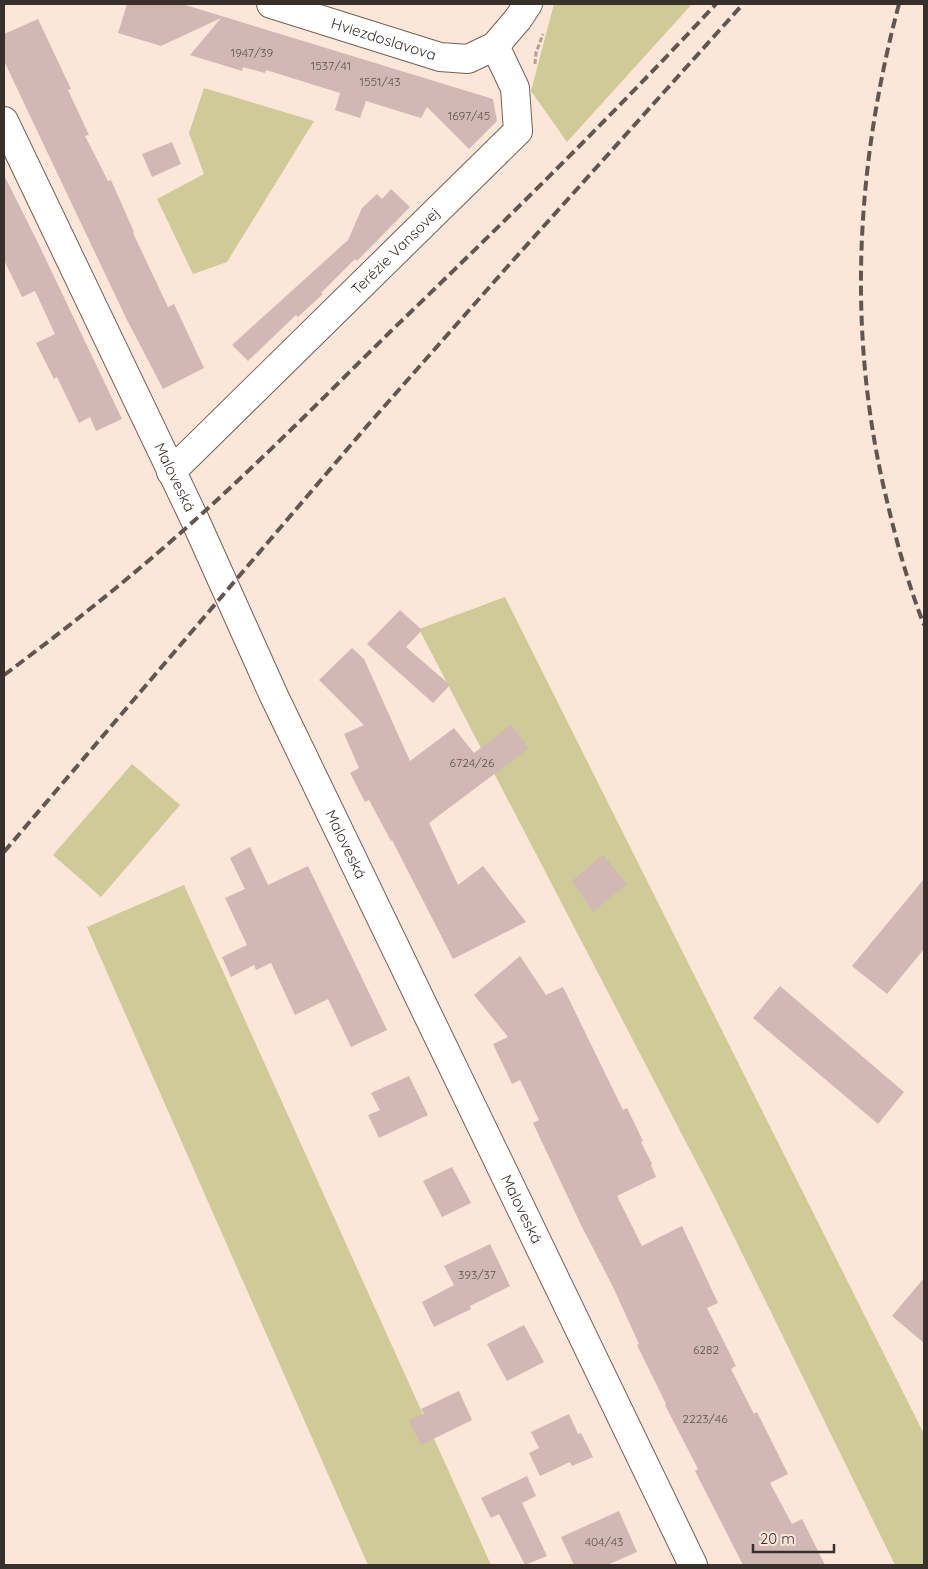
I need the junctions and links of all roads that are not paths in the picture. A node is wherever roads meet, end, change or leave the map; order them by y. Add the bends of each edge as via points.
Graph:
1 (271, 4) edge
2 (528, 4) edge
3 (495, 46) junction
4 (4, 121) edge
5 (171, 472) junction
6 (692, 1565) edge

1 - 3 street, Hviezdoslavova via 440,57 468,59
2 - 3 street
3 - 5 street, Terézie Vansovej via 514,88 518,131
4 - 5 street, Maloveská
5 - 6 street, Maloveská via 196,520 274,696

